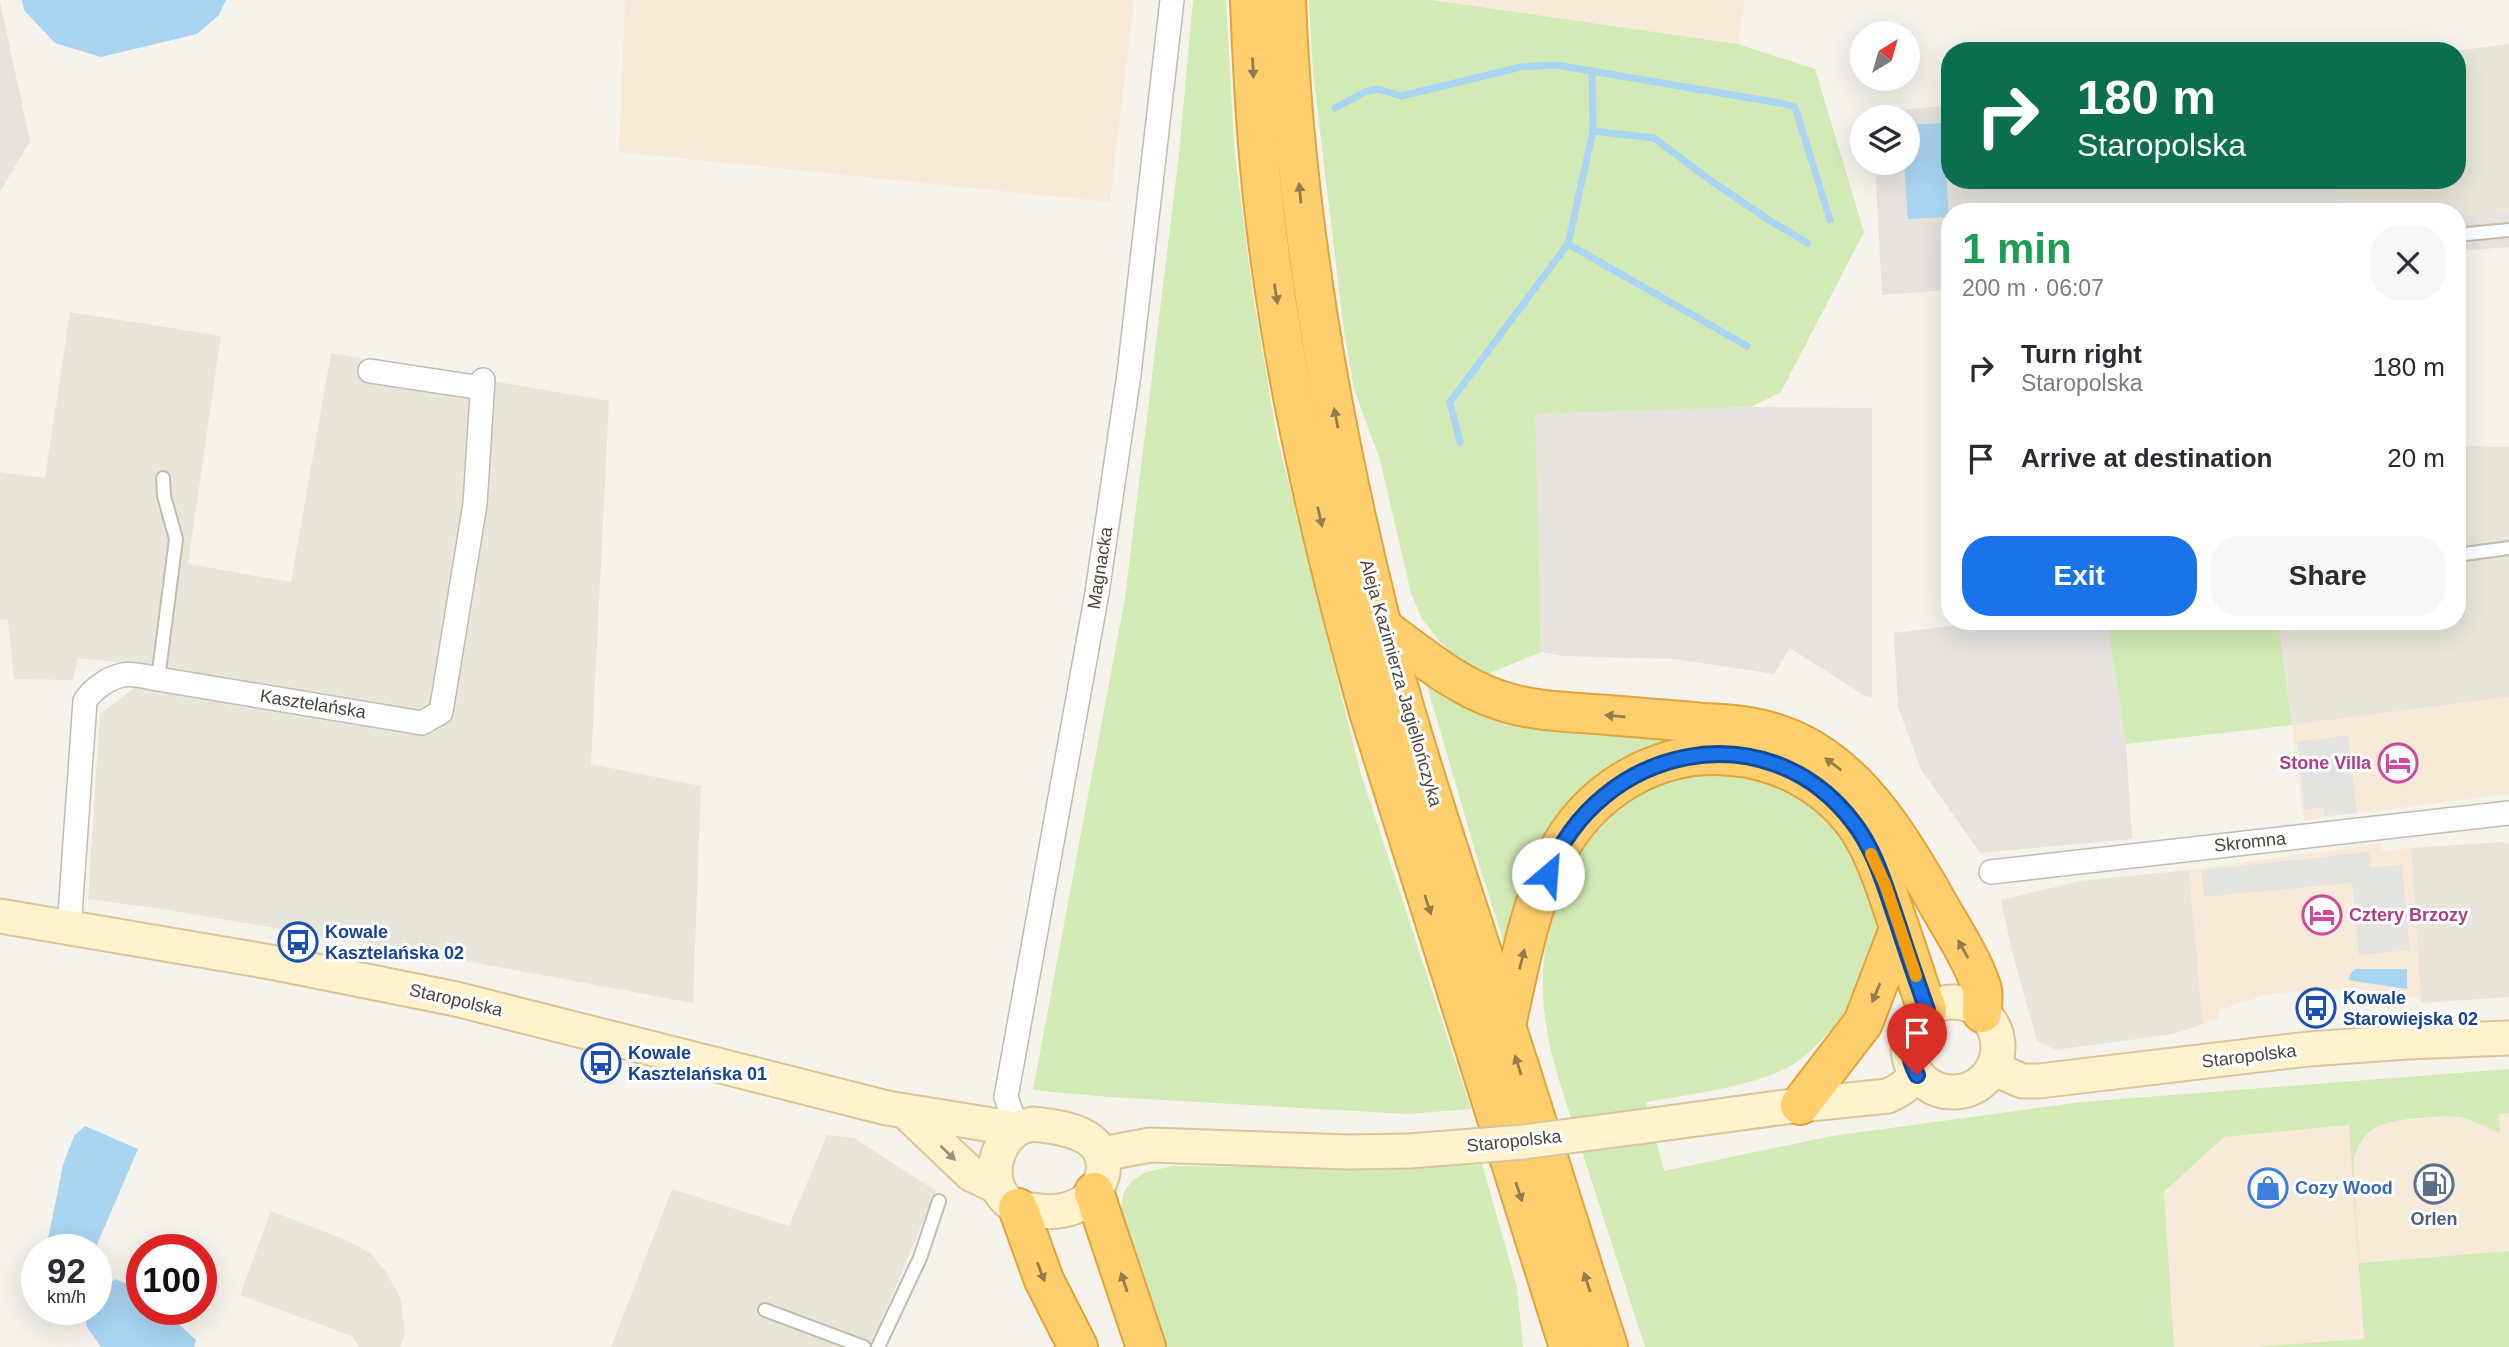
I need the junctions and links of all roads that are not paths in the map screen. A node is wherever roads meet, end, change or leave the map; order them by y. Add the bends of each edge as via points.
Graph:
1 (1172, 0) edge
2 (1250, 0) edge
3 (1286, 0) edge
4 (2509, 230) edge
5 (2466, 234) edge
6 (370, 371) dead end
7 (163, 478) dead end
8 (2509, 548) edge
9 (2466, 554) edge
10 (1382, 628) junction
11 (158, 679) junction
12 (1386, 707) junction
13 (2509, 813) edge
14 (1428, 845) junction
15 (1991, 872) dead end
16 (0, 916) edge
17 (69, 928) junction
18 (1899, 929) junction
19 (1927, 1010) junction
20 (1982, 1013) junction
21 (1506, 1025) junction
22 (2509, 1038) edge
23 (1993, 1069) junction
24 (1917, 1075) junction
25 (1800, 1105) junction
26 (906, 1112) junction
27 (1017, 1129) junction
28 (1102, 1154) junction
29 (1094, 1192) junction
30 (1007, 1197) junction
31 (939, 1201) dead end
32 (1556, 1307) junction
33 (765, 1310) dead end
34 (864, 1347) edge
35 (878, 1347) edge
36 (1078, 1347) edge
37 (1146, 1347) edge
38 (1545, 1347) edge
39 (1569, 1347) edge
40 (1608, 1347) edge

1 - 27 street, Magnacka via 1129,374 1097,593 1006,1097
2 -> 12 highway, Aleja Kazimierza Jagiellończyka via 1258,145 1299,428 1352,652
10 -> 3 highway, Aleja Kazimierza Jagiellończyka via 1318,331 1301,208
4 - 5 lane
6 - 11 street, Kasztelańska via 482,384 475,504 441,712 422,723
7 - 11 lane via 176,538
8 - 9 lane
10 - 12 highway, Aleja Kazimierza Jagiellończyka
20 -> 10 highway via 1982,989 1927,885 1880,811 1853,780 1823,757 1769,731 1743,726 1501,701 1451,677
11 - 17 street, Kasztelańska via 124,674 90,693 85,701
12 - 12 lane via 1404,766
12 - 14 highway, Aleja Kazimierza Jagiellończyka
13 - 15 street, Skromna
14 - 14 lane via 1410,786
14 - 21 highway, Aleja Kazimierza Jagiellończyka
14 -> 32 highway, Aleja Kazimierza Jagiellończyka
16 - 17 main road, Staropolska
17 - 26 main road, Staropolska via 456,999
18 - 19 highway
21 -> 18 highway via 1534,909 1555,856 1606,793 1639,772 1675,758 1746,757 1780,766 1814,784 1854,823 1868,846
18 -> 25 highway via 1864,1023
19 - 20 main road via 1955,1002
19 - 24 main road via 1910,1033 1910,1062
20 - 23 main road via 1997,1039
40 -> 21 highway, Aleja Kazimierza Jagiellończyka
22 - 23 main road, Staropolska via 2309,1049 2039,1081 2022,1081
23 - 24 main road via 1977,1084 1957,1092 1942,1091
24 - 25 main road, Staropolska via 1888,1097
25 - 28 main road, Staropolska, bridge via 1524,1142 1348,1152 1150,1145
26 - 27 main road, Staropolska
26 -> 30 main road, Staropolska via 971,1174
27 - 28 main road via 1033,1124 1076,1132
27 - 30 main road via 998,1155 994,1170
28 - 29 main road via 1102,1180
29 - 30 main road via 1069,1209 1048,1212
37 -> 29 highway
30 -> 36 highway
31 - 35 lane via 920,1258
32 - 38 highway
32 - 39 highway, Aleja Kazimierza Jagiellończyka
33 - 34 lane

